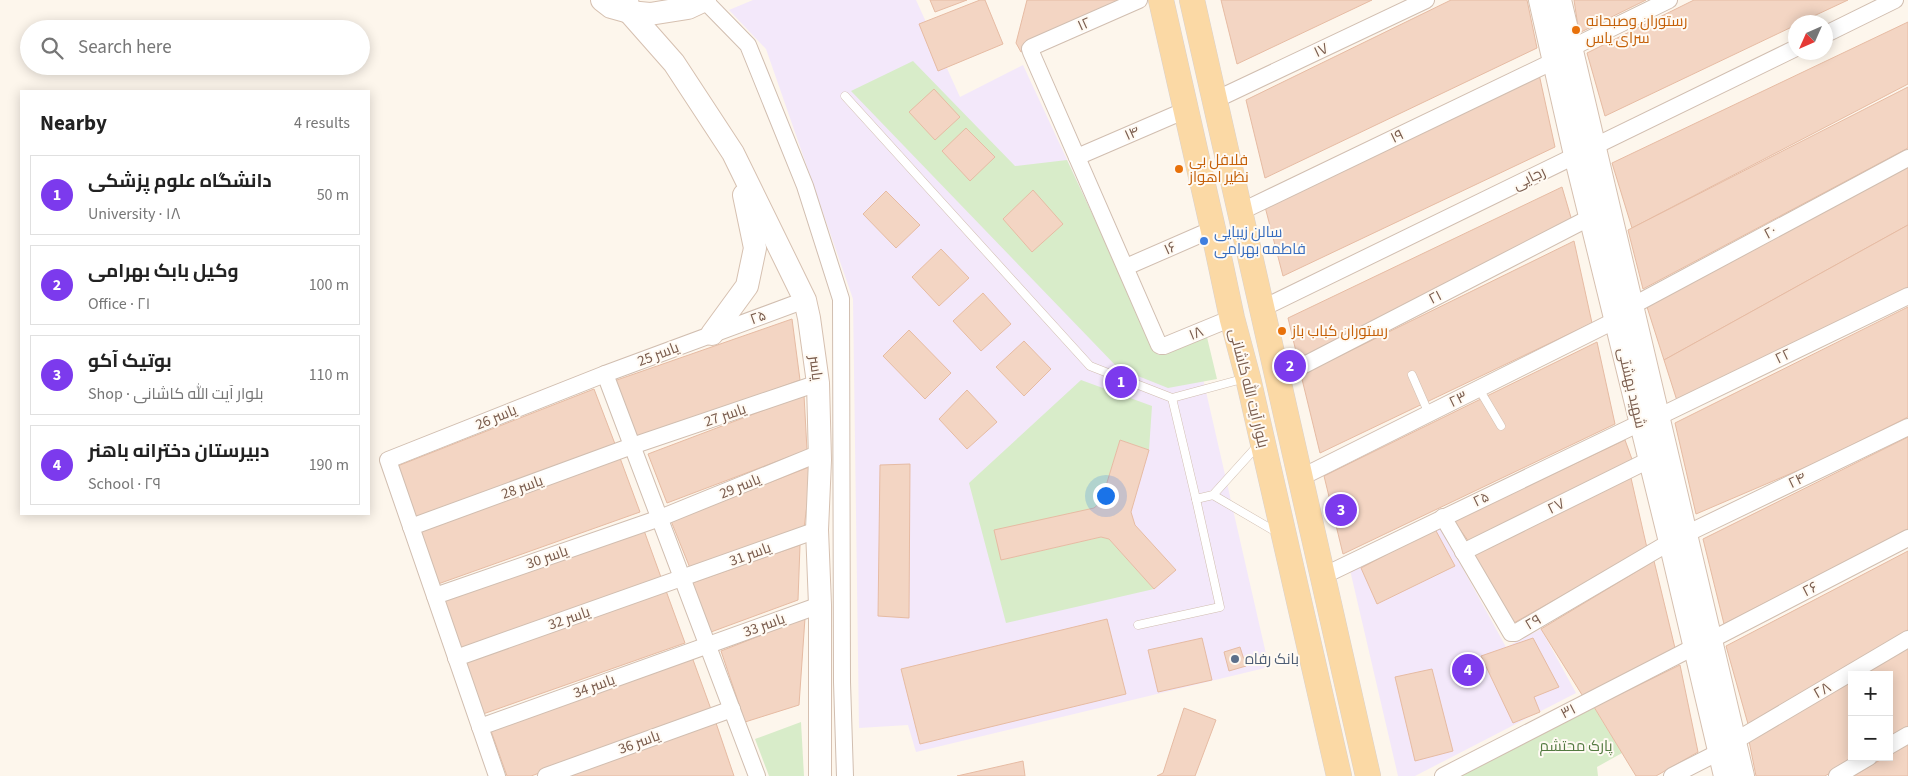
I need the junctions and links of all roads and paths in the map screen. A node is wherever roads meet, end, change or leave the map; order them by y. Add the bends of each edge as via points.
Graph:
1 (602, 0) edge
2 (704, 0) edge
3 (1139, 0) edge
4 (1161, 0) edge
5 (1192, 0) edge
6 (1426, 0) edge
7 (1540, 0) edge
8 (1560, 0) edge
9 (1669, 0) edge
10 (1895, 0) edge
11 (631, 4) edge
12 (1833, 31) edge
13 (1788, 52) edge
14 (1563, 54) junction
15 (845, 96) dead end
16 (1215, 100) junction
17 (1186, 110) junction
18 (1584, 150) junction
19 (733, 152) junction
20 (1077, 157) junction
21 (1908, 158) edge
22 (1240, 212) junction
23 (1591, 217) junction
24 (1214, 229) junction
25 (1126, 267) junction
26 (1908, 296) edge
27 (805, 300) junction
28 (1263, 308) junction
29 (1624, 313) junction
30 (1232, 318) junction
31 (712, 334) junction
32 (605, 374) junction
33 (1412, 376) dead end
34 (1248, 378) junction
35 (1279, 378) junction
36 (818, 383) junction
37 (1479, 389) junction
38 (1172, 398) junction
39 (1429, 414) junction
40 (1649, 420) junction
41 (1501, 426) dead end
42 (1908, 426) edge
43 (1262, 441) junction
44 (632, 446) junction
45 (820, 453) junction
46 (1649, 460) junction
47 (1300, 478) junction
48 (1213, 495) junction
49 (1196, 499) junction
50 (1444, 517) junction
51 (660, 518) junction
52 (411, 527) junction
53 (817, 530) junction
54 (1284, 536) junction
55 (1678, 538) junction
56 (1908, 538) edge
57 (1464, 552) junction
58 (1322, 576) junction
59 (682, 578) junction
60 (435, 596) junction
61 (820, 605) junction
62 (1138, 625) dead end
63 (1908, 639) edge
64 (1702, 644) junction
65 (708, 646) junction
66 (456, 658) junction
67 (732, 709) junction
68 (480, 727) junction
69 (1908, 735) edge
70 (1893, 744) edge
71 (1727, 747) junction
72 (1863, 761) edge
73 (754, 775) edge
74 (497, 776) edge
75 (546, 776) edge
76 (820, 776) edge
77 (845, 776) edge
78 (1339, 776) edge
79 (1368, 776) edge
80 (1443, 776) edge
81 (1672, 776) edge
82 (1724, 776) edge
83 (1743, 776) edge
84 (1838, 776) edge

1 - 11 main road, یاسر via 611,8
2 - 11 main road via 688,8 650,14
2 - 77 street via 748,46 805,186 841,299
3 - 20 street, ۱۲ via 1030,49
4 - 17 main road, بلوار آیت الله کاشانی
5 - 16 main road, بلوار آیت الله کاشانی
6 - 16 street, ۱۷
7 - 14 main road, شهید بهشتی
8 - 14 main road, شهید بهشتی
9 - 14 street
10 - 12 street
11 - 19 main road, یاسر
13 - 18 street, رجایی
14 - 18 main road, شهید بهشتی
14 - 22 street, ۱۹
15 - 38 lane via 1090,366
16 - 22 main road, بلوار آیت الله کاشانی
17 - 20 street, ۱۴
17 - 24 main road, بلوار آیت الله کاشانی
18 - 23 main road, شهید بهشتی
18 - 28 street, رجایی
18 - 29 main road, شهید بهشتی
19 - 27 main road, یاسر
19 - 31 main road via 755,248 747,286
20 - 25 street
21 - 29 street, ۲۰
22 - 28 main road, بلوار آیت الله کاشانی
23 - 29 main road, شهید بهشتی
23 - 35 street, ۲۱
24 - 25 street, ۱۶
24 - 30 main road, بلوار آیت الله کاشانی
25 - 30 street, ۱۸ via 1161,346
26 - 40 street, ۲۲
27 - 31 street, ۲۵
27 - 36 main road, یاسر
28 - 35 main road, بلوار آیت الله کاشانی
29 - 37 street, ۲۳
29 - 40 main road, شهید بهشتی
30 - 34 main road, بلوار آیت الله کاشانی
31 - 32 street, یاسر 25
32 - 44 street
32 - 52 street, یاسر 26 via 388,460
33 - 39 lane
34 - 38 lane
34 - 43 main road, بلوار آیت الله کاشانی
35 - 47 main road, بلوار آیت الله کاشانی
36 - 44 street, یاسر 27
36 - 45 main road, یاسر
37 - 39 street, ۲۳
37 - 41 lane
38 - 49 lane
39 - 47 street, ۲۳
40 - 46 main road, شهید بهشتی
40 - 50 street, ۲۵
40 - 55 main road, شهید بهشتی
42 - 55 street, ۲۴
43 - 48 lane
43 - 54 main road, بلوار آیت الله کاشانی
44 - 51 street
44 - 52 street, یاسر 28
45 - 51 street, یاسر 29
45 - 53 main road, یاسر
46 - 55 main road, شهید بهشتی
46 - 57 street, ۲۷
47 - 58 main road, بلوار آیت الله کاشانی
48 - 49 lane
48 - 54 lane
49 - 62 lane via 1220,607
50 - 57 street, ۲۹
50 - 58 street, ۲۵
51 - 59 street
51 - 60 street, یاسر 30
52 - 60 street
53 - 59 street, یاسر 31
53 - 61 main road, یاسر
54 - 78 main road, بلوار آیت الله کاشانی
55 - 57 street, ۲۹ via 1515,633 1508,630
55 - 64 main road, شهید بهشتی
56 - 64 street, ۲۶
58 - 79 main road, بلوار آیت الله کاشانی
59 - 65 street
59 - 66 street, یاسر 32
60 - 66 street
61 - 65 street, یاسر 33
61 - 76 main road, یاسر
63 - 71 street, ۲۸
64 - 71 main road, شهید بهشتی
64 - 80 street, ۳۱
65 - 67 street
65 - 68 street, یاسر 34
66 - 68 street
67 - 73 street
67 - 75 street, یاسر 36
68 - 74 street
69 - 70 street
71 - 81 street, ۲۸
71 - 82 main road, شهید بهشتی
71 - 83 main road, شهید بهشتی
72 - 84 street

